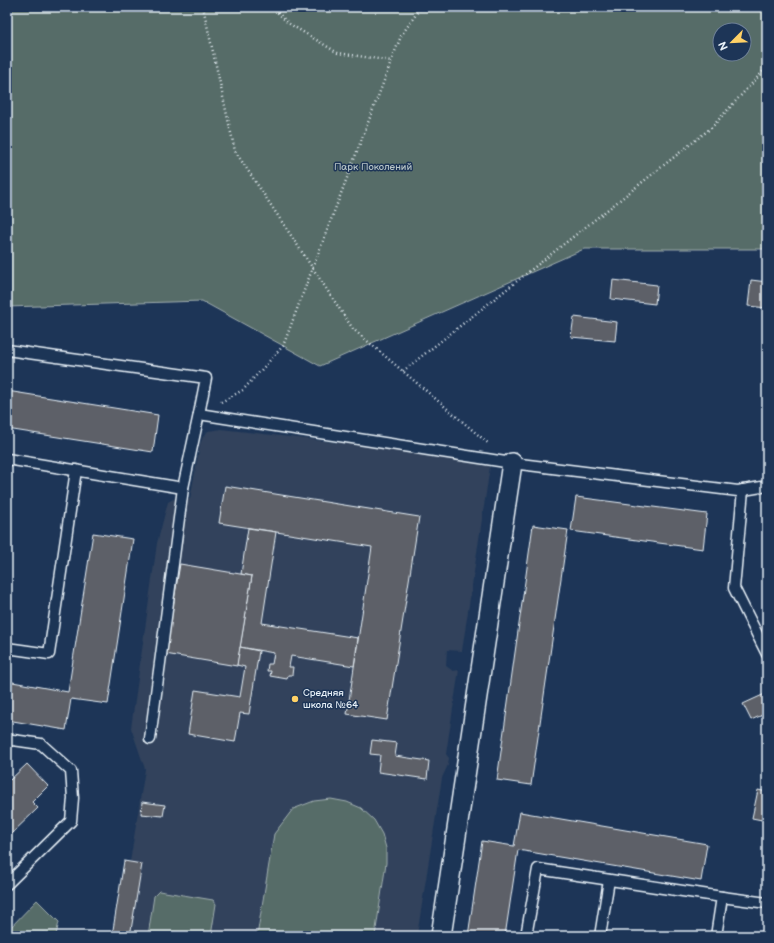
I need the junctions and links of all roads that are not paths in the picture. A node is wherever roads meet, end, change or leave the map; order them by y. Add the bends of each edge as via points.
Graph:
1 (7, 350) edge
2 (199, 414) junction
3 (7, 459) edge
4 (512, 463) junction
5 (76, 470) junction
6 (767, 486) edge
7 (183, 488) junction
8 (743, 490) junction
9 (7, 648) edge
10 (767, 654) edge
11 (150, 739) dead end
12 (7, 741) edge
13 (609, 880) junction
14 (7, 884) edge
15 (722, 897) junction
16 (767, 903) edge
17 (441, 936) edge
18 (526, 936) edge
19 (600, 936) edge
20 (716, 936) edge

1 - 2 lane via 206,378
2 - 4 lane
2 - 7 lane
3 - 5 lane
4 - 8 lane
4 - 17 street
5 - 7 lane
5 - 9 lane via 49,654
6 - 8 lane
7 - 11 lane
8 - 10 lane via 734,588
12 - 14 lane via 41,744 71,771 74,798 71,821
13 - 15 lane
13 - 18 lane via 538,869
13 - 19 lane
15 - 16 lane
15 - 20 lane

